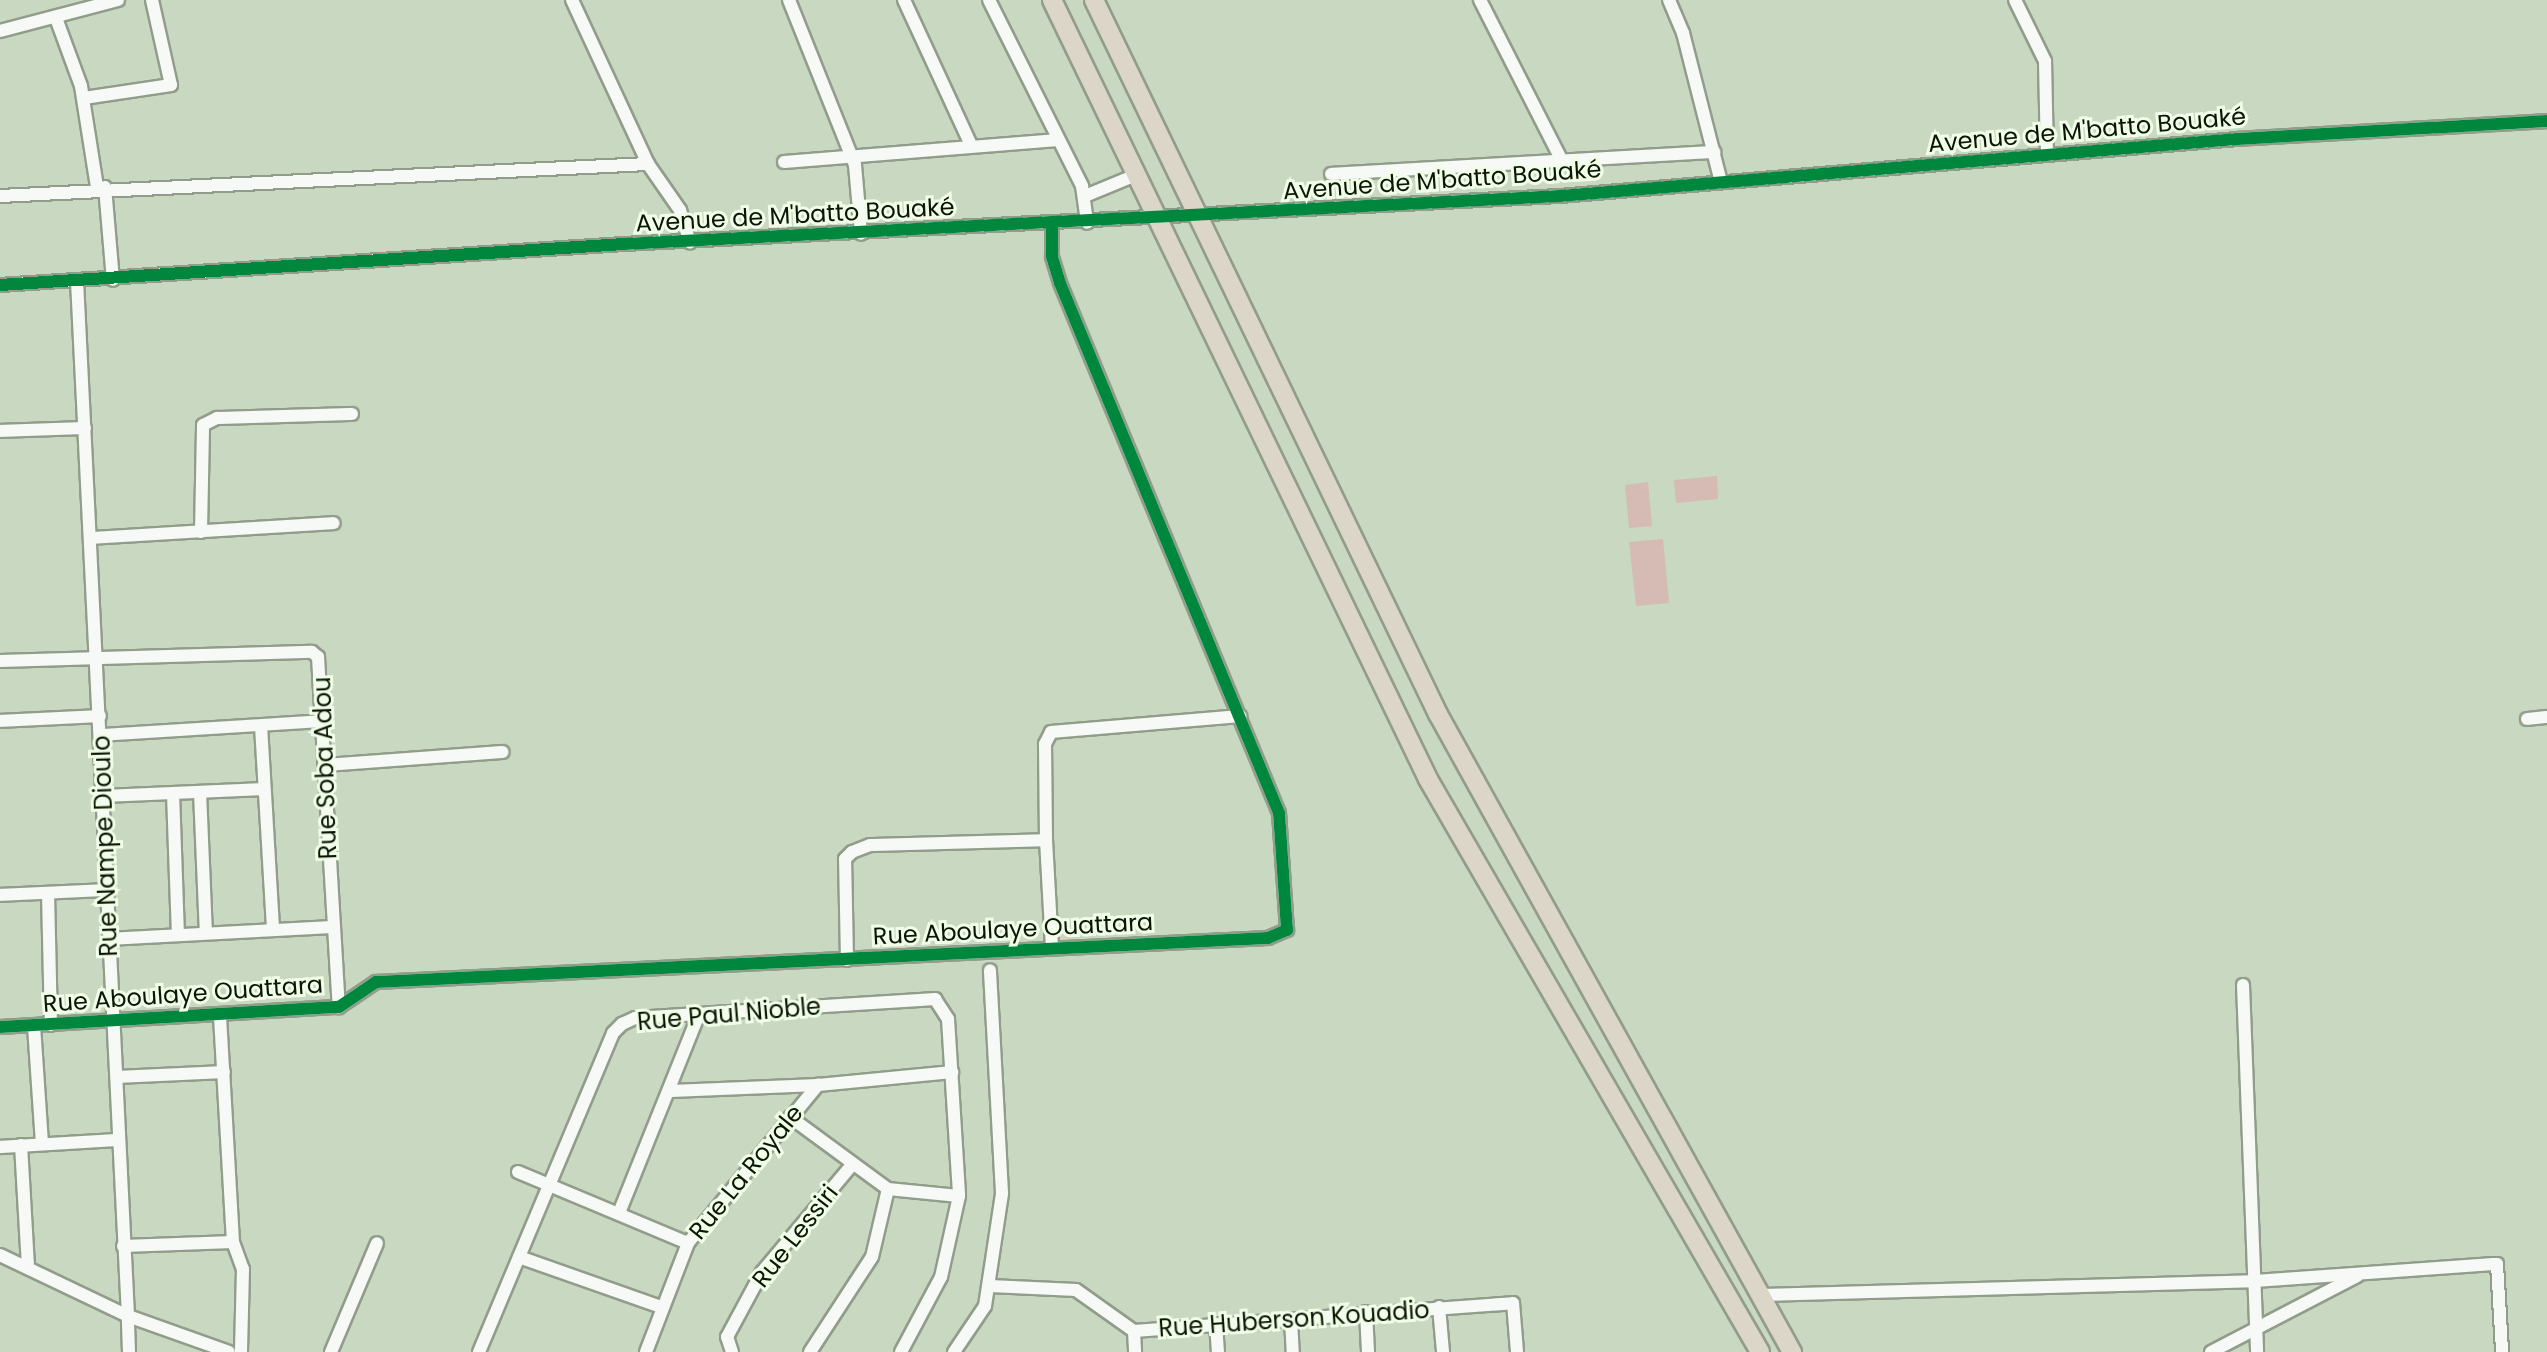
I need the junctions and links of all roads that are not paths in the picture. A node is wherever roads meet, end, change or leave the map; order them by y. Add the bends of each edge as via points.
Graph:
1 (118, 0) edge
2 (152, 0) edge
3 (572, 0) edge
4 (789, 0) edge
5 (904, 0) edge
6 (989, 0) edge
7 (1052, 0) edge
8 (1094, 0) edge
9 (1480, 0) edge
10 (1669, 0) edge
11 (2015, 0) edge
12 (56, 18) junction
13 (0, 31) edge
14 (84, 98) junction
15 (2547, 121) edge
16 (1058, 140) junction
17 (970, 143) junction
18 (1714, 152) junction
19 (850, 155) junction
20 (2047, 155) junction
21 (784, 162) dead end
22 (1563, 163) junction
23 (648, 164) junction
24 (1138, 174) junction
25 (1331, 174) dead end
26 (1721, 182) junction
27 (101, 187) junction
28 (0, 196) edge
29 (1085, 196) junction
30 (1200, 217) junction
31 (1160, 220) junction
32 (1087, 223) junction
33 (1052, 225) junction
34 (861, 234) junction
35 (690, 242) junction
36 (113, 280) junction
37 (77, 282) junction
38 (0, 285) edge
39 (352, 414) dead end
40 (85, 428) junction
41 (0, 431) edge
42 (334, 523) dead end
43 (201, 532) junction
44 (91, 538) junction
45 (98, 658) junction
46 (0, 661) edge
47 (100, 716) junction
48 (1240, 716) junction
49 (2547, 717) edge
50 (2527, 719) dead end
51 (0, 721) edge
52 (324, 721) junction
53 (261, 726) junction
54 (101, 735) junction
55 (503, 752) dead end
56 (325, 765) junction
57 (264, 789) junction
58 (200, 792) junction
59 (173, 793) junction
60 (104, 796) junction
61 (1046, 840) junction
62 (108, 890) junction
63 (48, 893) junction
64 (0, 895) edge
65 (331, 927) junction
66 (273, 930) junction
67 (206, 933) junction
68 (178, 935) junction
69 (109, 939) junction
70 (1052, 948) junction
71 (847, 960) junction
72 (990, 970) dead end
73 (2243, 985) dead end
74 (339, 1007) junction
75 (699, 1014) junction
76 (220, 1016) junction
77 (114, 1023) junction
78 (51, 1025) junction
79 (34, 1026) junction
80 (0, 1027) edge
81 (224, 1072) junction
82 (952, 1072) junction
83 (117, 1077) junction
84 (818, 1085) junction
85 (671, 1091) junction
86 (790, 1117) junction
87 (119, 1140) junction
88 (42, 1144) junction
89 (21, 1145) junction
90 (0, 1147) edge
91 (851, 1166) junction
92 (518, 1172) dead end
93 (549, 1184) junction
94 (888, 1189) junction
95 (959, 1196) junction
96 (619, 1213) junction
97 (233, 1242) junction
98 (377, 1243) dead end
99 (688, 1243) junction
100 (123, 1246) junction
101 (0, 1255) edge
102 (519, 1257) junction
103 (28, 1268) junction
104 (2362, 1274) junction
105 (2255, 1281) junction
106 (990, 1286) junction
107 (1760, 1295) junction
108 (661, 1307) junction
109 (1439, 1307) junction
110 (1366, 1312) junction
111 (128, 1316) junction
112 (1291, 1319) junction
113 (1216, 1324) junction
114 (2256, 1330) junction
115 (1134, 1331) junction
116 (129, 1352) edge
117 (229, 1352) edge
118 (241, 1352) edge
119 (331, 1352) edge
120 (479, 1352) edge
121 (646, 1352) edge
122 (732, 1352) edge
123 (810, 1352) edge
124 (901, 1352) edge
125 (954, 1352) edge
126 (1135, 1352) edge
127 (1218, 1352) edge
128 (1293, 1352) edge
129 (1368, 1352) edge
130 (1443, 1352) edge
131 (1517, 1352) edge
132 (1760, 1352) edge
133 (1792, 1352) edge
134 (2211, 1352) edge
135 (2257, 1352) edge
136 (2502, 1352) edge

1 - 12 street
2 - 14 street via 171,85
3 - 23 street
4 - 19 street
5 - 17 street
6 - 16 street
7 - 24 highway
8 - 30 highway
9 - 22 street
10 - 18 street via 1683,33
11 - 20 street via 2045,61
12 - 13 street
12 - 14 street
14 - 27 street
15 - 20 street, Avenue de M'batto Bouaké
16 - 17 street
16 - 29 street
17 - 19 street
18 - 22 street
18 - 26 street
19 - 21 street
19 - 34 street
20 - 26 street, Avenue de M'batto Bouaké
22 - 25 street
23 - 27 street
23 - 35 street via 680,210
24 - 29 street
24 - 31 highway
26 - 30 street, Avenue de M'batto Bouaké
27 - 28 street
27 - 36 street
29 - 32 street
30 - 31 street, Avenue de M'batto Bouaké
30 - 107 highway via 1438,714
31 - 32 street, Avenue de M'batto Bouaké
31 - 132 highway via 1428,779
32 - 33 street, Avenue de M'batto Bouaké
33 - 34 street, Avenue de M'batto Bouaké
33 - 48 street, Rue Aboulaye Ouattara via 1052,256 1060,283
34 - 35 street, Avenue de M'batto Bouaké
35 - 36 street, Avenue de M'batto Bouaké
36 - 37 street, Avenue de M'batto Bouaké
37 - 38 street, Avenue de M'batto Bouaké
37 - 40 street, Rue Nampe Dioulo
39 - 43 street via 217,418 203,425
40 - 41 street
40 - 44 street, Rue Nampe Dioulo
42 - 43 street
43 - 44 street
44 - 45 street, Rue Nampe Dioulo
45 - 46 street, Rue Soba Adou
45 - 47 street, Rue Nampe Dioulo
45 - 52 street, Rue Soba Adou via 312,652 321,666
47 - 51 street
47 - 54 street, Rue Nampe Dioulo
48 - 61 street via 1051,732 1045,744
48 - 70 street, Rue Aboulaye Ouattara via 1279,813 1287,930 1268,938
49 - 50 street
52 - 53 street
52 - 56 street, Rue Soba Adou
53 - 54 street
53 - 57 street
54 - 60 street, Rue Nampe Dioulo
55 - 56 street
56 - 65 street, Rue Soba Adou
57 - 58 street
57 - 66 street
58 - 59 street
58 - 67 street
59 - 60 street
59 - 68 street
60 - 62 street, Rue Nampe Dioulo
61 - 70 street
61 - 71 street via 870,845 852,852 845,859
62 - 63 street
62 - 69 street, Rue Nampe Dioulo
63 - 64 street
63 - 78 street
65 - 66 street
65 - 74 street, Rue Soba Adou
66 - 67 street
67 - 68 street
68 - 69 street
69 - 77 street, Rue Nampe Dioulo
70 - 71 street, Rue Aboulaye Ouattara
71 - 74 street, Rue Aboulaye Ouattara via 376,982
72 - 106 street via 1002,1193
73 - 105 street
74 - 76 street, Rue Aboulaye Ouattara
75 - 82 street, Rue Paul Nioble via 935,999 948,1019
75 - 85 street
75 - 93 street, Rue Paul Nioble via 635,1018 613,1033
76 - 77 street, Rue Aboulaye Ouattara
76 - 81 street
77 - 78 street, Rue Aboulaye Ouattara
77 - 83 street, Rue Nampe Dioulo
78 - 79 street, Rue Aboulaye Ouattara
79 - 80 street, Rue Aboulaye Ouattara
79 - 88 street
81 - 83 street
81 - 97 street
82 - 84 street
82 - 95 street
83 - 87 street, Rue Nampe Dioulo
84 - 85 street
84 - 86 street, Rue La Royale
85 - 96 street
86 - 91 street
86 - 99 street, Rue La Royale
87 - 88 street
87 - 100 street, Rue Nampe Dioulo
88 - 89 street
89 - 90 street
89 - 103 street
91 - 94 street
91 - 122 street, Rue Lessiri via 762,1272 727,1337
92 - 93 street
93 - 96 street
93 - 102 street, Rue Paul Nioble
94 - 95 street
94 - 123 street via 872,1257
95 - 124 street via 941,1277
96 - 99 street
97 - 100 street
97 - 118 street via 243,1269
98 - 119 street
99 - 108 street, Rue La Royale
100 - 111 street, Rue Nampe Dioulo
101 - 103 street
102 - 108 street
102 - 120 street, Rue Paul Nioble
103 - 111 street
104 - 105 street
104 - 114 street
104 - 136 street via 2497,1264
105 - 107 street
105 - 114 street
106 - 115 street, Rue Huberson Kouadio via 1076,1290
106 - 125 street via 985,1306
107 - 133 highway
108 - 121 street, Rue La Royale
109 - 110 street, Rue Huberson Kouadio
109 - 130 street
109 - 131 street, Rue Huberson Kouadio via 1513,1303
110 - 112 street, Rue Huberson Kouadio
110 - 129 street
111 - 116 street, Rue Nampe Dioulo
111 - 117 street
112 - 113 street, Rue Huberson Kouadio
112 - 128 street
113 - 115 street, Rue Huberson Kouadio
113 - 127 street
114 - 134 street
114 - 135 street
115 - 126 street

